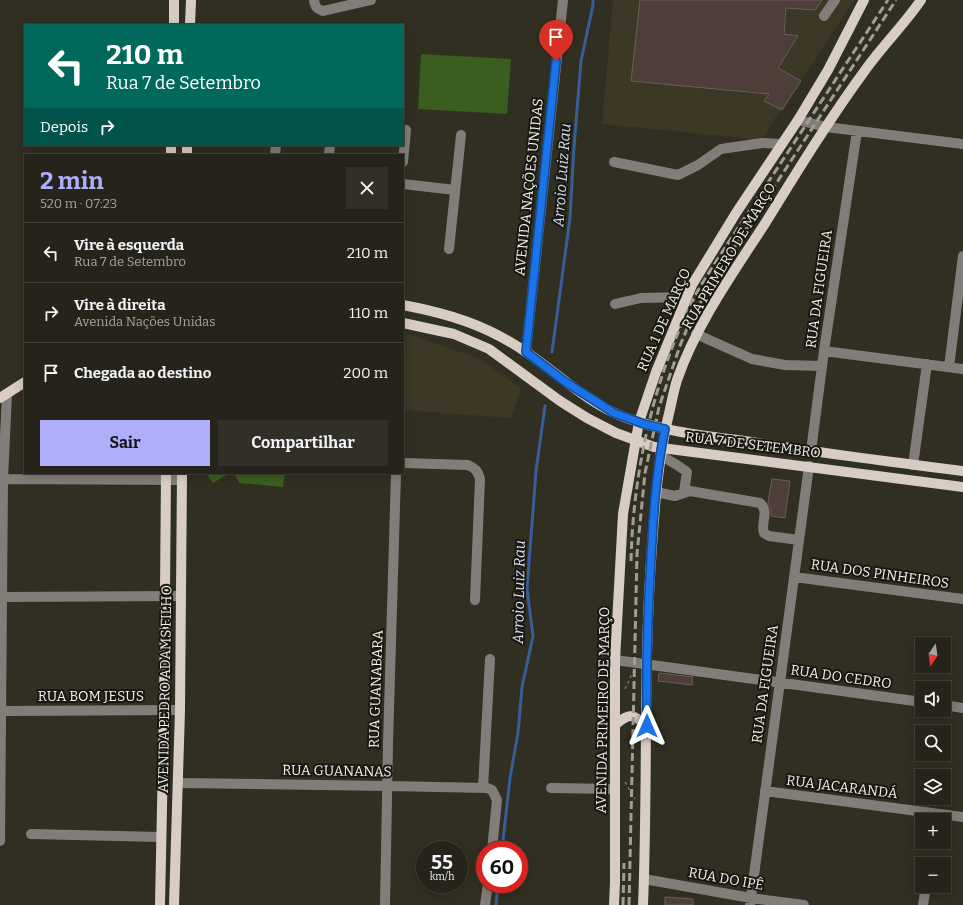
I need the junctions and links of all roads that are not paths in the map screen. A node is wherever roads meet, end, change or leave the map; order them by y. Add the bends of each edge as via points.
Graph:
1 (174, 0) edge
2 (191, 0) edge
3 (314, 0) edge
4 (371, 0) edge
5 (563, 0) edge
6 (834, 0) edge
7 (864, 0) edge
8 (921, 0) edge
9 (824, 16) dead end
10 (174, 24) edge
11 (190, 24) edge
12 (798, 120) junction
13 (826, 127) junction
14 (406, 130) dead end
15 (857, 131) junction
16 (461, 135) dead end
17 (782, 144) junction
18 (963, 144) edge
19 (404, 154) edge
20 (614, 162) dead end
21 (404, 184) edge
22 (455, 190) junction
23 (449, 249) dead end
24 (963, 256) edge
25 (686, 297) junction
26 (614, 304) dead end
27 (404, 305) edge
28 (404, 323) edge
29 (696, 334) junction
30 (824, 351) junction
31 (526, 352) junction
32 (927, 364) junction
33 (822, 366) junction
34 (949, 367) junction
35 (963, 369) edge
36 (24, 383) edge
37 (3, 396) edge
38 (639, 422) junction
39 (665, 429) junction
40 (635, 441) junction
41 (811, 451) junction
42 (661, 452) junction
43 (404, 463) edge
44 (913, 465) junction
45 (809, 466) junction
46 (963, 471) edge
47 (396, 474) edge
48 (166, 476) edge
49 (182, 477) edge
50 (3, 479) junction
51 (963, 487) edge
52 (656, 492) junction
53 (684, 492) junction
54 (799, 540) junction
55 (2, 545) edge
56 (794, 576) junction
57 (165, 596) junction
58 (182, 596) junction
59 (3, 597) junction
60 (963, 599) edge
61 (475, 600) dead end
62 (490, 659) dead end
63 (614, 660) junction
64 (646, 664) junction
65 (780, 682) junction
66 (915, 701) edge
67 (951, 706) edge
68 (963, 708) edge
69 (2, 710) junction
70 (164, 710) junction
71 (180, 710) junction
72 (615, 725) junction
73 (647, 726) junction
74 (178, 783) junction
75 (388, 786) junction
76 (483, 788) junction
77 (551, 788) dead end
78 (615, 789) junction
79 (765, 791) junction
80 (963, 817) edge
81 (31, 834) dead end
82 (161, 837) junction
83 (0, 841) edge
84 (493, 841) edge
85 (644, 879) junction
86 (487, 893) edge
87 (925, 893) edge
88 (750, 902) edge
89 (160, 905) edge
90 (174, 905) edge
91 (385, 905) edge
92 (485, 905) edge
93 (614, 905) edge
94 (643, 905) edge
95 (804, 905) edge
96 (923, 905) edge

1 - 10 main road
2 - 11 main road
3 - 4 street via 318,10 323,11
5 - 31 street, AVENIDA NAÇÕES UNIDAS
6 - 9 street
7 - 12 main road via 828,70
8 - 13 main road via 867,68
12 - 13 street
12 - 17 main road
13 - 15 street
13 - 29 main road, RUA PRIMERO DE MARÇO
14 - 19 street
15 - 18 street
15 - 30 street, RUA DA FIGUEIRA
16 - 22 street
17 - 20 street via 762,143 721,148 698,165 678,175
17 - 25 main road, RUA 1 DE MARÇO
21 - 22 street
22 - 23 street
24 - 34 street
25 - 26 street via 641,298
25 - 38 main road, RUA 1 DE MARÇO
27 - 31 main road, RUA 7 DE SETEMBRO via 459,318 497,334
28 - 40 main road, RUA 7 DE SETEMBRO via 454,334 489,350 587,418
29 - 33 street via 752,359 785,365
29 - 39 main road, RUA PRIMERO DE MARÇO via 677,382
30 - 32 street
30 - 33 street, RUA DA FIGUEIRA
31 - 38 main road, RUA 7 DE SETEMBRO via 564,381 614,413
32 - 34 street
32 - 44 street
33 - 41 street, RUA DA FIGUEIRA
34 - 35 street
36 - 37 main road
37 - 50 street
38 - 39 main road, RUA 7 DE SETEMBRO
38 - 40 main road, AVENIDA PRIMEIRO DE MARÇO
39 - 41 main road, RUA 7 DE SETEMBRO
39 - 42 main road
40 - 42 main road, RUA 7 DE SETEMBRO
40 - 63 main road, AVENIDA PRIMEIRO DE MARÇO via 624,514
41 - 44 main road, RUA 7 DE SETEMBRO
42 - 45 main road, RUA 7 DE SETEMBRO
42 - 52 main road
42 - 53 street via 686,472
43 - 61 street via 468,465 479,474
44 - 46 main road, RUA 7 DE SETEMBRO
45 - 51 main road, RUA 7 DE SETEMBRO
45 - 54 street, RUA DA FIGUEIRA
47 - 75 street, RUA GUANABARA
48 - 49 street
48 - 50 street
48 - 57 main road, AVENIDA PEDRO ADAMS FILHO
49 - 58 main road, AVENIDA PEDRO ADAMS FILHO
50 - 55 street
52 - 53 street via 675,496
52 - 64 main road
53 - 54 street via 760,503 765,512 764,533
54 - 56 street, RUA DA FIGUEIRA
55 - 59 street
56 - 60 street, RUA DOS PINHEIROS
56 - 65 street, RUA DA FIGUEIRA
57 - 58 street
57 - 59 street
57 - 70 main road, AVENIDA PEDRO ADAMS FILHO
58 - 71 main road, AVENIDA PEDRO ADAMS FILHO
59 - 69 street
62 - 76 street
63 - 64 street, RUA DO CEDRO
63 - 72 main road, AVENIDA PRIMEIRO DE MARÇO
64 - 65 street, RUA DO CEDRO
64 - 73 main road
65 - 66 street, RUA DO CEDRO
65 - 79 street, RUA DA FIGUEIRA
67 - 68 street
69 - 70 street, RUA BOM JESUS
69 - 83 street
70 - 71 street, RUA BOM JESUS
70 - 82 main road, AVENIDA PEDRO ADAMS FILHO
71 - 74 main road, AVENIDA PEDRO ADAMS FILHO
72 - 73 main road via 624,717 630,716 639,718
72 - 78 main road, AVENIDA PRIMEIRO DE MARÇO
73 - 85 main road
74 - 75 street, RUA GUANANAS
74 - 90 main road, AVENIDA PEDRO ADAMS FILHO
75 - 76 street, RUA GUANANAS
75 - 91 street, RUA GUANABARA
76 - 84 street, RUA GUANANAS via 492,790 497,800
77 - 78 street
78 - 93 main road, AVENIDA PRIMEIRO DE MARÇO
79 - 80 street, RUA JACARANDÁ
79 - 88 street, RUA DA FIGUEIRA
81 - 82 street
82 - 89 main road, AVENIDA PEDRO ADAMS FILHO
85 - 88 street, RUA DO IPÊ
85 - 94 main road
86 - 92 street
87 - 96 street
88 - 95 street, RUA DO IPÊ

